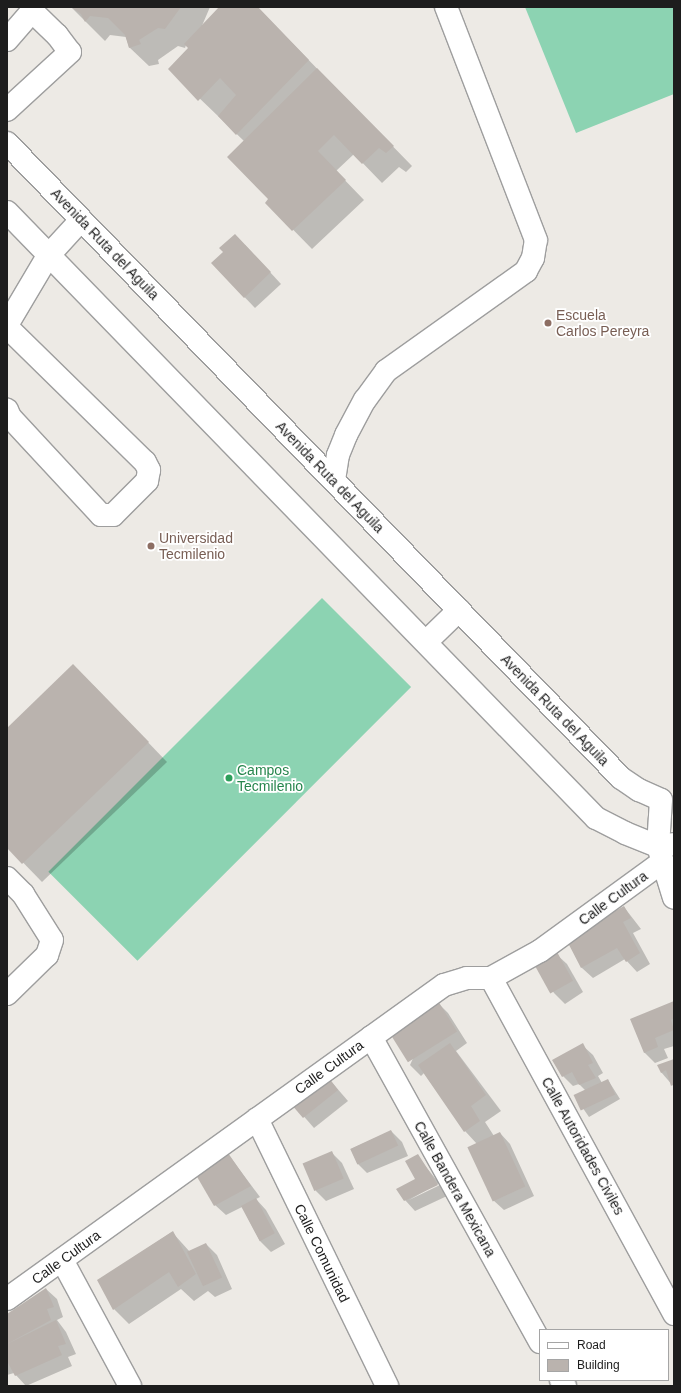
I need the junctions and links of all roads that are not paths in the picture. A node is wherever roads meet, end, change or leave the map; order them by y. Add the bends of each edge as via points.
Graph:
1 (446, 7) edge
2 (7, 40) edge
3 (7, 110) edge
4 (7, 143) edge
5 (7, 212) edge
6 (81, 220) junction
7 (48, 256) junction
8 (7, 326) edge
9 (7, 410) edge
10 (334, 480) junction
11 (459, 610) junction
12 (426, 642) junction
13 (668, 798) edge
14 (665, 851) edge
15 (7, 878) edge
16 (674, 898) edge
17 (491, 978) junction
18 (7, 994) edge
19 (371, 1037) junction
20 (257, 1119) junction
21 (62, 1260) junction
22 (7, 1299) edge
23 (674, 1314) edge
24 (539, 1340) edge
25 (130, 1386) edge
26 (387, 1386) edge

1 - 10 street via 536,240 533,258 526,271 386,371 365,400 346,436 338,455
2 - 3 street via 32,11 57,35 70,52
4 - 6 street, Avenida Ruta del Aguila
5 - 7 street
6 - 7 street
6 - 10 street, Avenida Ruta del Aguila
7 - 8 street
7 - 12 street
8 - 9 street via 145,462 149,470 147,481 113,514 101,515 10,417
10 - 11 street, Avenida Ruta del Aguila
11 - 12 street
11 - 13 street, Avenida Ruta del Aguila via 621,778 639,790
12 - 14 street via 596,818
13 - 14 street
14 - 16 street
14 - 17 street, Calle Cultura via 540,951
15 - 18 street via 24,894 52,940 47,955
17 - 19 street, Calle Cultura via 467,978 444,985
17 - 23 street, Calle Autoridades Civiles
19 - 20 street, Calle Cultura
19 - 24 street, Calle Bandera Mexicana
20 - 21 street, Calle Cultura
20 - 26 street, Calle Comunidad
21 - 22 street, Calle Cultura
21 - 25 street

